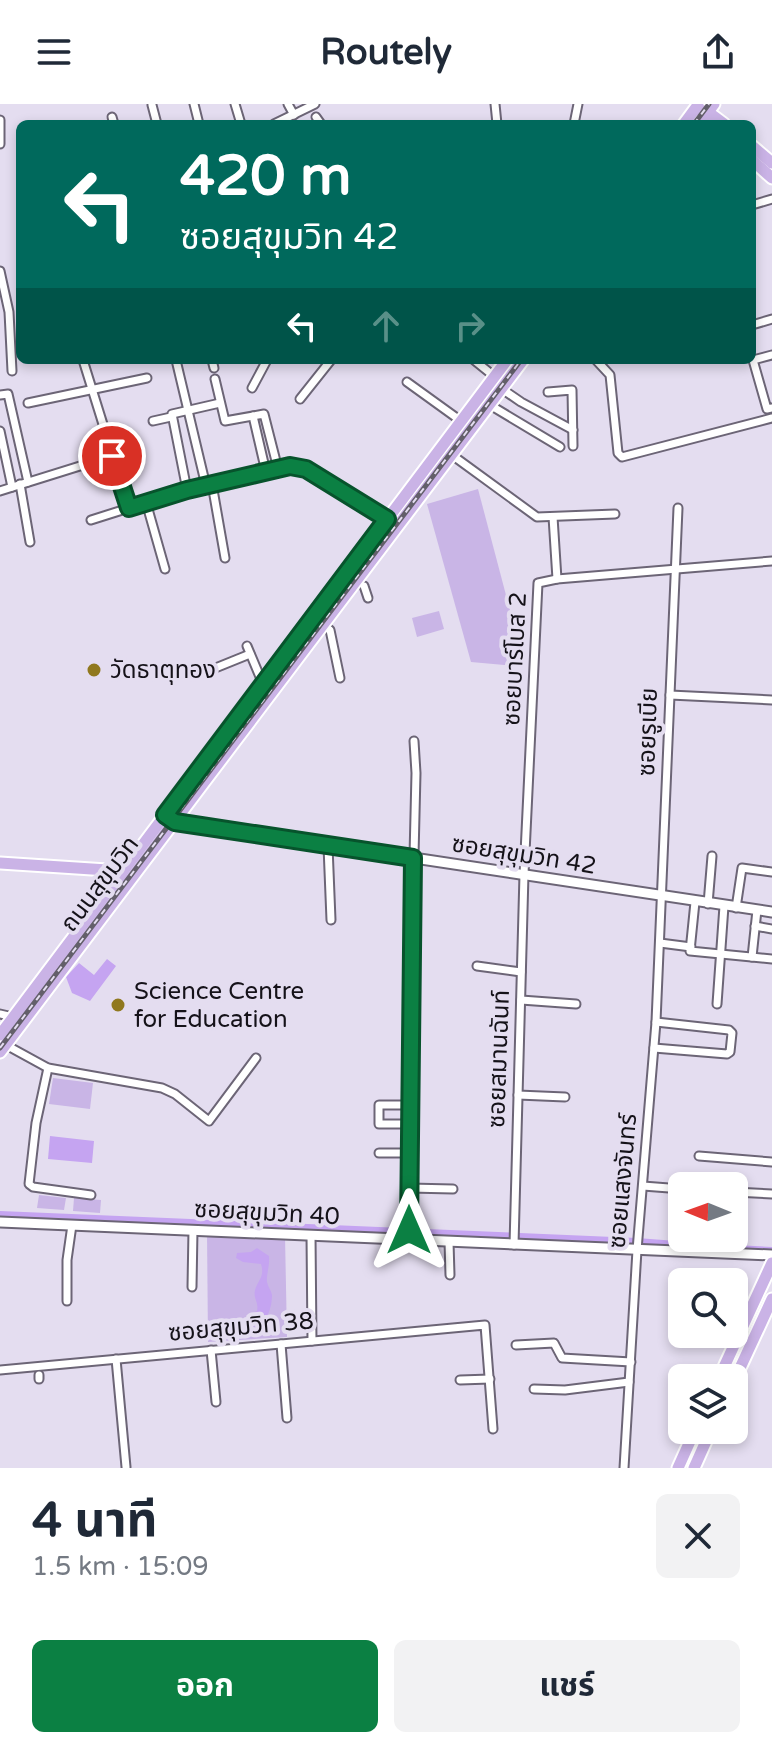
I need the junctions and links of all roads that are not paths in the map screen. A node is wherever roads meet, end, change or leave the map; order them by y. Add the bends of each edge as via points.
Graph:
1 (288, 104) edge
2 (315, 104) edge
3 (294, 115) junction
4 (0, 120) edge
5 (283, 120) edge
6 (0, 144) edge
7 (763, 162) edge
8 (772, 178) edge
9 (0, 271) edge
10 (16, 311) edge
11 (9, 312) junction
12 (84, 364) edge
13 (177, 364) edge
14 (265, 364) edge
15 (328, 364) edge
16 (479, 364) edge
17 (504, 364) edge
18 (520, 364) edge
19 (600, 364) edge
20 (754, 364) edge
21 (12, 371) dead end
22 (495, 377) junction
23 (147, 378) dead end
24 (215, 379) dead end
25 (407, 382) dead end
26 (252, 388) dead end
27 (502, 389) junction
28 (92, 391) junction
29 (548, 392) dead end
30 (4, 394) edge
31 (300, 399) dead end
32 (28, 403) dead end
33 (220, 403) junction
34 (490, 405) junction
35 (772, 408) edge
36 (187, 410) junction
37 (253, 416) junction
38 (171, 417) junction
39 (772, 418) edge
40 (153, 421) dead end
41 (461, 421) junction
42 (573, 430) junction
43 (0, 431) edge
44 (573, 446) dead end
45 (560, 447) dead end
46 (452, 455) junction
47 (112, 456) junction
48 (278, 469) junction
49 (266, 472) junction
50 (20, 484) junction
51 (209, 485) junction
52 (187, 490) junction
53 (0, 491) edge
54 (146, 502) junction
55 (129, 508) junction
56 (678, 508) dead end
57 (615, 514) dead end
58 (553, 517) junction
59 (387, 519) junction
60 (91, 520) dead end
61 (30, 542) dead end
62 (225, 558) dead end
63 (772, 561) edge
64 (675, 568) junction
65 (165, 569) dead end
66 (557, 579) junction
67 (364, 586) dead end
68 (368, 598) dead end
69 (323, 625) junction
70 (298, 649) junction
71 (203, 673) dead end
72 (340, 678) dead end
73 (263, 684) junction
74 (670, 695) junction
75 (772, 700) edge
76 (414, 741) dead end
77 (170, 819) junction
78 (328, 846) junction
79 (712, 856) dead end
80 (413, 858) junction
81 (0, 863) edge
82 (772, 872) edge
83 (524, 874) junction
84 (124, 880) junction
85 (662, 897) junction
86 (695, 902) junction
87 (708, 904) junction
88 (724, 906) junction
89 (736, 908) junction
90 (757, 910) junction
91 (772, 912) edge
92 (331, 920) dead end
93 (755, 926) junction
94 (772, 929) edge
95 (660, 943) junction
96 (691, 947) junction
97 (720, 953) junction
98 (752, 957) junction
99 (772, 959) edge
100 (477, 966) dead end
101 (521, 972) junction
102 (521, 1000) junction
103 (576, 1004) dead end
104 (717, 1004) dead end
105 (0, 1014) edge
106 (18, 1020) junction
107 (656, 1022) junction
108 (2, 1044) edge
109 (654, 1048) junction
110 (256, 1058) dead end
111 (48, 1068) junction
112 (518, 1095) junction
113 (565, 1097) dead end
114 (408, 1105) junction
115 (408, 1124) junction
116 (379, 1153) dead end
117 (408, 1153) junction
118 (699, 1156) dead end
119 (772, 1162) edge
120 (643, 1186) junction
121 (409, 1188) junction
122 (668, 1188) edge
123 (453, 1189) dead end
124 (748, 1193) edge
125 (772, 1194) edge
126 (91, 1195) dead end
127 (0, 1222) edge
128 (72, 1225) junction
129 (193, 1230) junction
130 (311, 1235) junction
131 (409, 1235) junction
132 (514, 1240) junction
133 (449, 1242) junction
134 (637, 1250) junction
135 (729, 1253) joint
136 (772, 1255) edge
137 (772, 1263) edge
138 (450, 1275) dead end
139 (192, 1287) dead end
140 (772, 1299) edge
141 (67, 1301) dead end
142 (312, 1341) junction
143 (281, 1344) junction
144 (516, 1345) dead end
145 (211, 1350) junction
146 (116, 1359) junction
147 (631, 1362) junction
148 (725, 1364) edge
149 (742, 1364) edge
150 (0, 1370) edge
151 (490, 1379) junction
152 (460, 1380) dead end
153 (629, 1382) junction
154 (534, 1389) dead end
155 (216, 1402) dead end
156 (287, 1418) dead end
157 (493, 1429) dead end
158 (689, 1444) edge
159 (705, 1444) edge
160 (126, 1467) edge
161 (624, 1468) edge
162 (678, 1468) edge
163 (694, 1468) edge

1 - 3 street
2 - 3 street
3 - 5 street
4 - 6 street
7 - 8 main road
9 - 11 street
10 - 11 street
11 - 21 street
12 - 28 street
13 - 36 street
14 - 26 street
15 - 31 street
16 - 22 street
17 - 22 main road, ถนนสุขุมวิท
18 - 27 main road, ถนนสุขุมวิท
19 - 39 street via 610,375 622,457
20 - 35 street via 767,409
22 - 27 main road
22 - 41 main road, ถนนสุขุมวิท
23 - 28 street
24 - 33 street
25 - 41 street
27 - 34 main road, ถนนสุขุมวิท
27 - 42 street
28 - 32 street
28 - 47 street
29 - 42 street via 572,390
30 - 50 street
33 - 36 street
33 - 37 street via 227,422
34 - 45 street
34 - 46 main road, ถนนสุขุมวิท
36 - 38 street
36 - 51 street
37 - 48 street via 265,415
37 - 49 street
38 - 40 street
38 - 52 street
41 - 59 main road, ถนนสุขุมวิท
42 - 44 street
43 - 50 street
46 - 58 street via 535,516
46 - 69 main road, ถนนสุขุมวิท
47 - 50 street
47 - 55 street
48 - 49 street
48 - 59 street via 306,469
49 - 51 street
50 - 53 street
50 - 61 street
51 - 52 street
51 - 62 street
52 - 54 street
54 - 55 street
54 - 65 street
55 - 60 street
56 - 64 street, ซอยรูเบีย
57 - 58 street
58 - 66 street
59 - 70 main road, ถนนสุขุมวิท
63 - 64 street, ซอยบาร์โบส 2
64 - 66 street, ซอยบาร์โบส 2
64 - 74 street, ซอยรูเบีย
66 - 83 street, ซอยบาร์โบส 2 via 538,583
67 - 68 street
69 - 70 main road, ถนนสุขุมวิท
69 - 72 street via 330,630
70 - 73 main road, ถนนสุขุมวิท
70 - 77 main road, ถนนสุขุมวิท
71 - 73 street via 249,650
73 - 77 main road, ถนนสุขุมวิท
74 - 75 street
74 - 85 street, ซอยรูเบีย
76 - 80 street
77 - 78 street, ซอยสุขุมวิท 42
77 - 84 main road, ถนนสุขุมวิท
78 - 80 street, ซอยสุขุมวิท 42
78 - 92 street
79 - 87 street
80 - 83 street, ซอยสุขุมวิท 42
80 - 114 street
81 - 84 main road via 107,870
82 - 89 street via 742,868
83 - 85 street, ซอยสุขุมวิท 42
83 - 101 street, ซอยสมานฉันท์
84 - 106 main road, ถนนสุขุมวิท
85 - 86 street, ซอยสุขุมวิท 42
85 - 95 street, ซอยแสงจันทร์
86 - 87 street, ซอยสุขุมวิท 42
86 - 96 street
87 - 88 street, ซอยสุขุมวิท 42
88 - 89 street, ซอยสุขุมวิท 42
88 - 97 street
89 - 90 street, ซอยสุขุมวิท 42
90 - 91 street, ซอยสุขุมวิท 42
90 - 93 street
93 - 94 street
93 - 98 street
95 - 96 street
95 - 107 street, ซอยแสงจันทร์
96 - 97 street via 690,951
97 - 98 street
97 - 104 street
98 - 99 street
100 - 101 street
101 - 102 street, ซอยสมานฉันท์
102 - 103 street
102 - 112 street, ซอยสมานฉันท์
105 - 106 street
106 - 108 main road, ถนนสุขุมวิท
107 - 109 street, ซอยแสงจันทร์
107 - 109 street via 731,1031 730,1052
108 - 111 street
109 - 120 street, ซอยแสงจันทร์
110 - 111 street via 209,1121 162,1088
111 - 126 street via 29,1184
112 - 113 street
112 - 132 street, ซอยสมานฉันท์
114 - 115 street
114 - 115 street via 379,1105 379,1124
115 - 117 street
116 - 117 street
117 - 121 street
118 - 119 street
120 - 122 street
120 - 134 street, ซอยแสงจันทร์
121 - 123 street
121 - 131 street
124 - 125 street
127 - 128 street, ซอยสุขุมวิท 40
128 - 129 street, ซอยสุขุมวิท 40
128 - 141 street
129 - 130 street, ซอยสุขุมวิท 40
129 - 139 street
130 - 131 street, ซอยสุขุมวิท 40
130 - 142 street
131 - 133 street, ซอยสุขุมวิท 40
132 - 133 street, ซอยสุขุมวิท 40
132 - 134 street, ซอยสุขุมวิท 40
133 - 138 street
134 - 135 street, ซอยสุขุมวิท 40
134 - 147 street, ซอยแสงจันทร์
135 - 136 street, ซอยสุขุมวิท 40
137 - 148 main road
140 - 149 main road
142 - 143 street, ซอยสุขุมวิท 38
142 - 151 street, ซอยสุขุมวิท 38 via 485,1325
143 - 145 street, ซอยสุขุมวิท 38
143 - 156 street
144 - 147 street via 555,1343 562,1358
145 - 146 street, ซอยสุขุมวิท 38
145 - 155 street
146 - 150 street, ซอยสุขุมวิท 38
146 - 160 street
147 - 153 street, ซอยแสงจันทร์
151 - 152 street
151 - 157 street
153 - 154 street
153 - 161 street, ซอยแสงจันทร์
158 - 162 main road
159 - 163 main road

